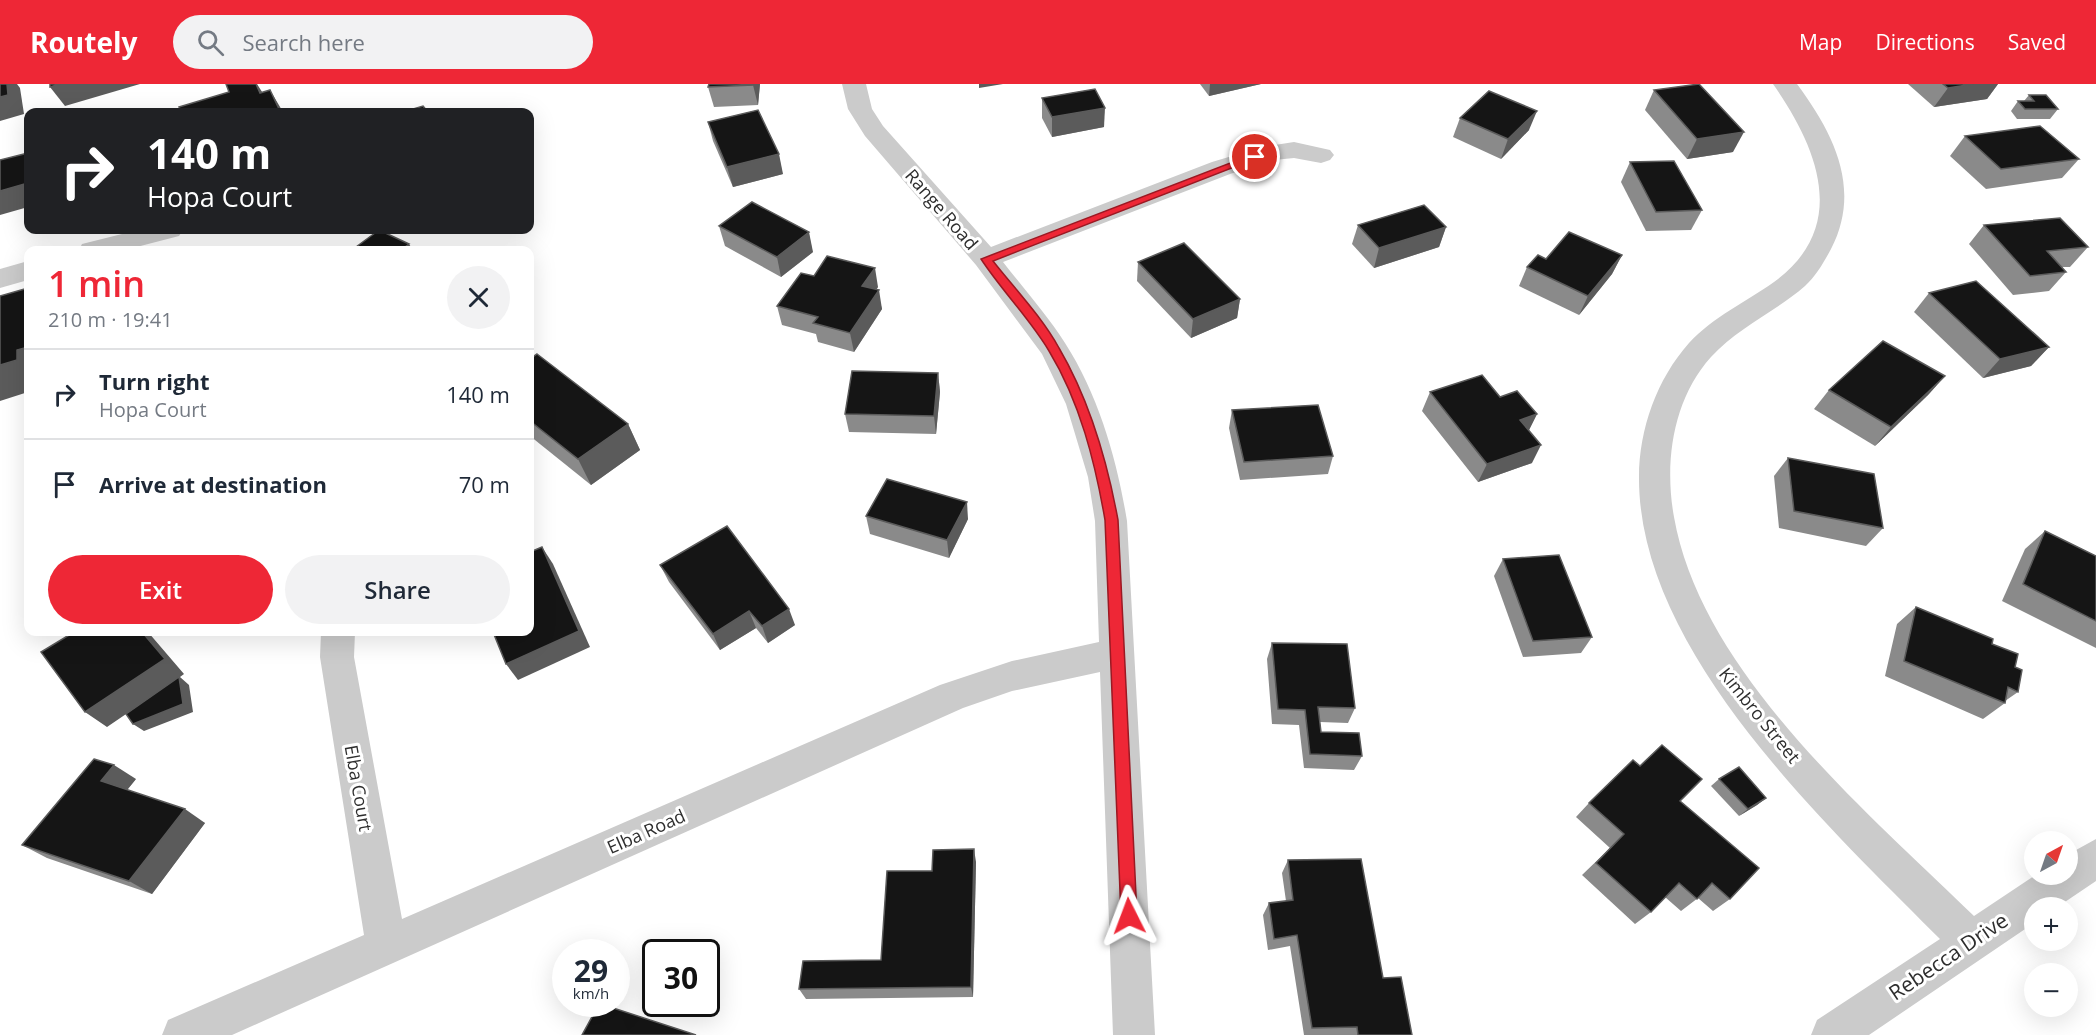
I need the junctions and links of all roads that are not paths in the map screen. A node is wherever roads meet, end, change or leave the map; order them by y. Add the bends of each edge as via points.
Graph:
1 (854, 84) edge
2 (1785, 84) edge
3 (1321, 155) dead end
4 (154, 234) edge
5 (108, 246) edge
6 (986, 259) junction
7 (24, 271) edge
8 (0, 279) edge
9 (338, 636) edge
10 (1117, 653) junction
11 (2096, 858) edge
12 (1971, 940) junction
13 (386, 945) junction
14 (183, 1035) edge
15 (1134, 1035) edge
16 (1832, 1035) edge

1 - 6 street, Range Road via 860,109 874,131
2 - 12 street, Kimbro Street via 1807,112 1826,149 1833,192 1827,229 1815,255 1797,277 1722,328 1680,377 1665,409 1654,474 1666,556 1709,649 1739,694 1824,793
3 - 6 street via 1294,150 1271,152
4 - 5 street
6 - 10 street, Range Road via 1054,349 1081,404 1104,477 1111,520
7 - 8 street
9 - 13 street, Elba Court via 337,657
10 - 13 street, Elba Road via 1012,676 952,696
10 - 15 street, Range Road
11 - 12 street, Rebecca Drive
12 - 16 street, Rebecca Drive
13 - 14 street, Elba Road

